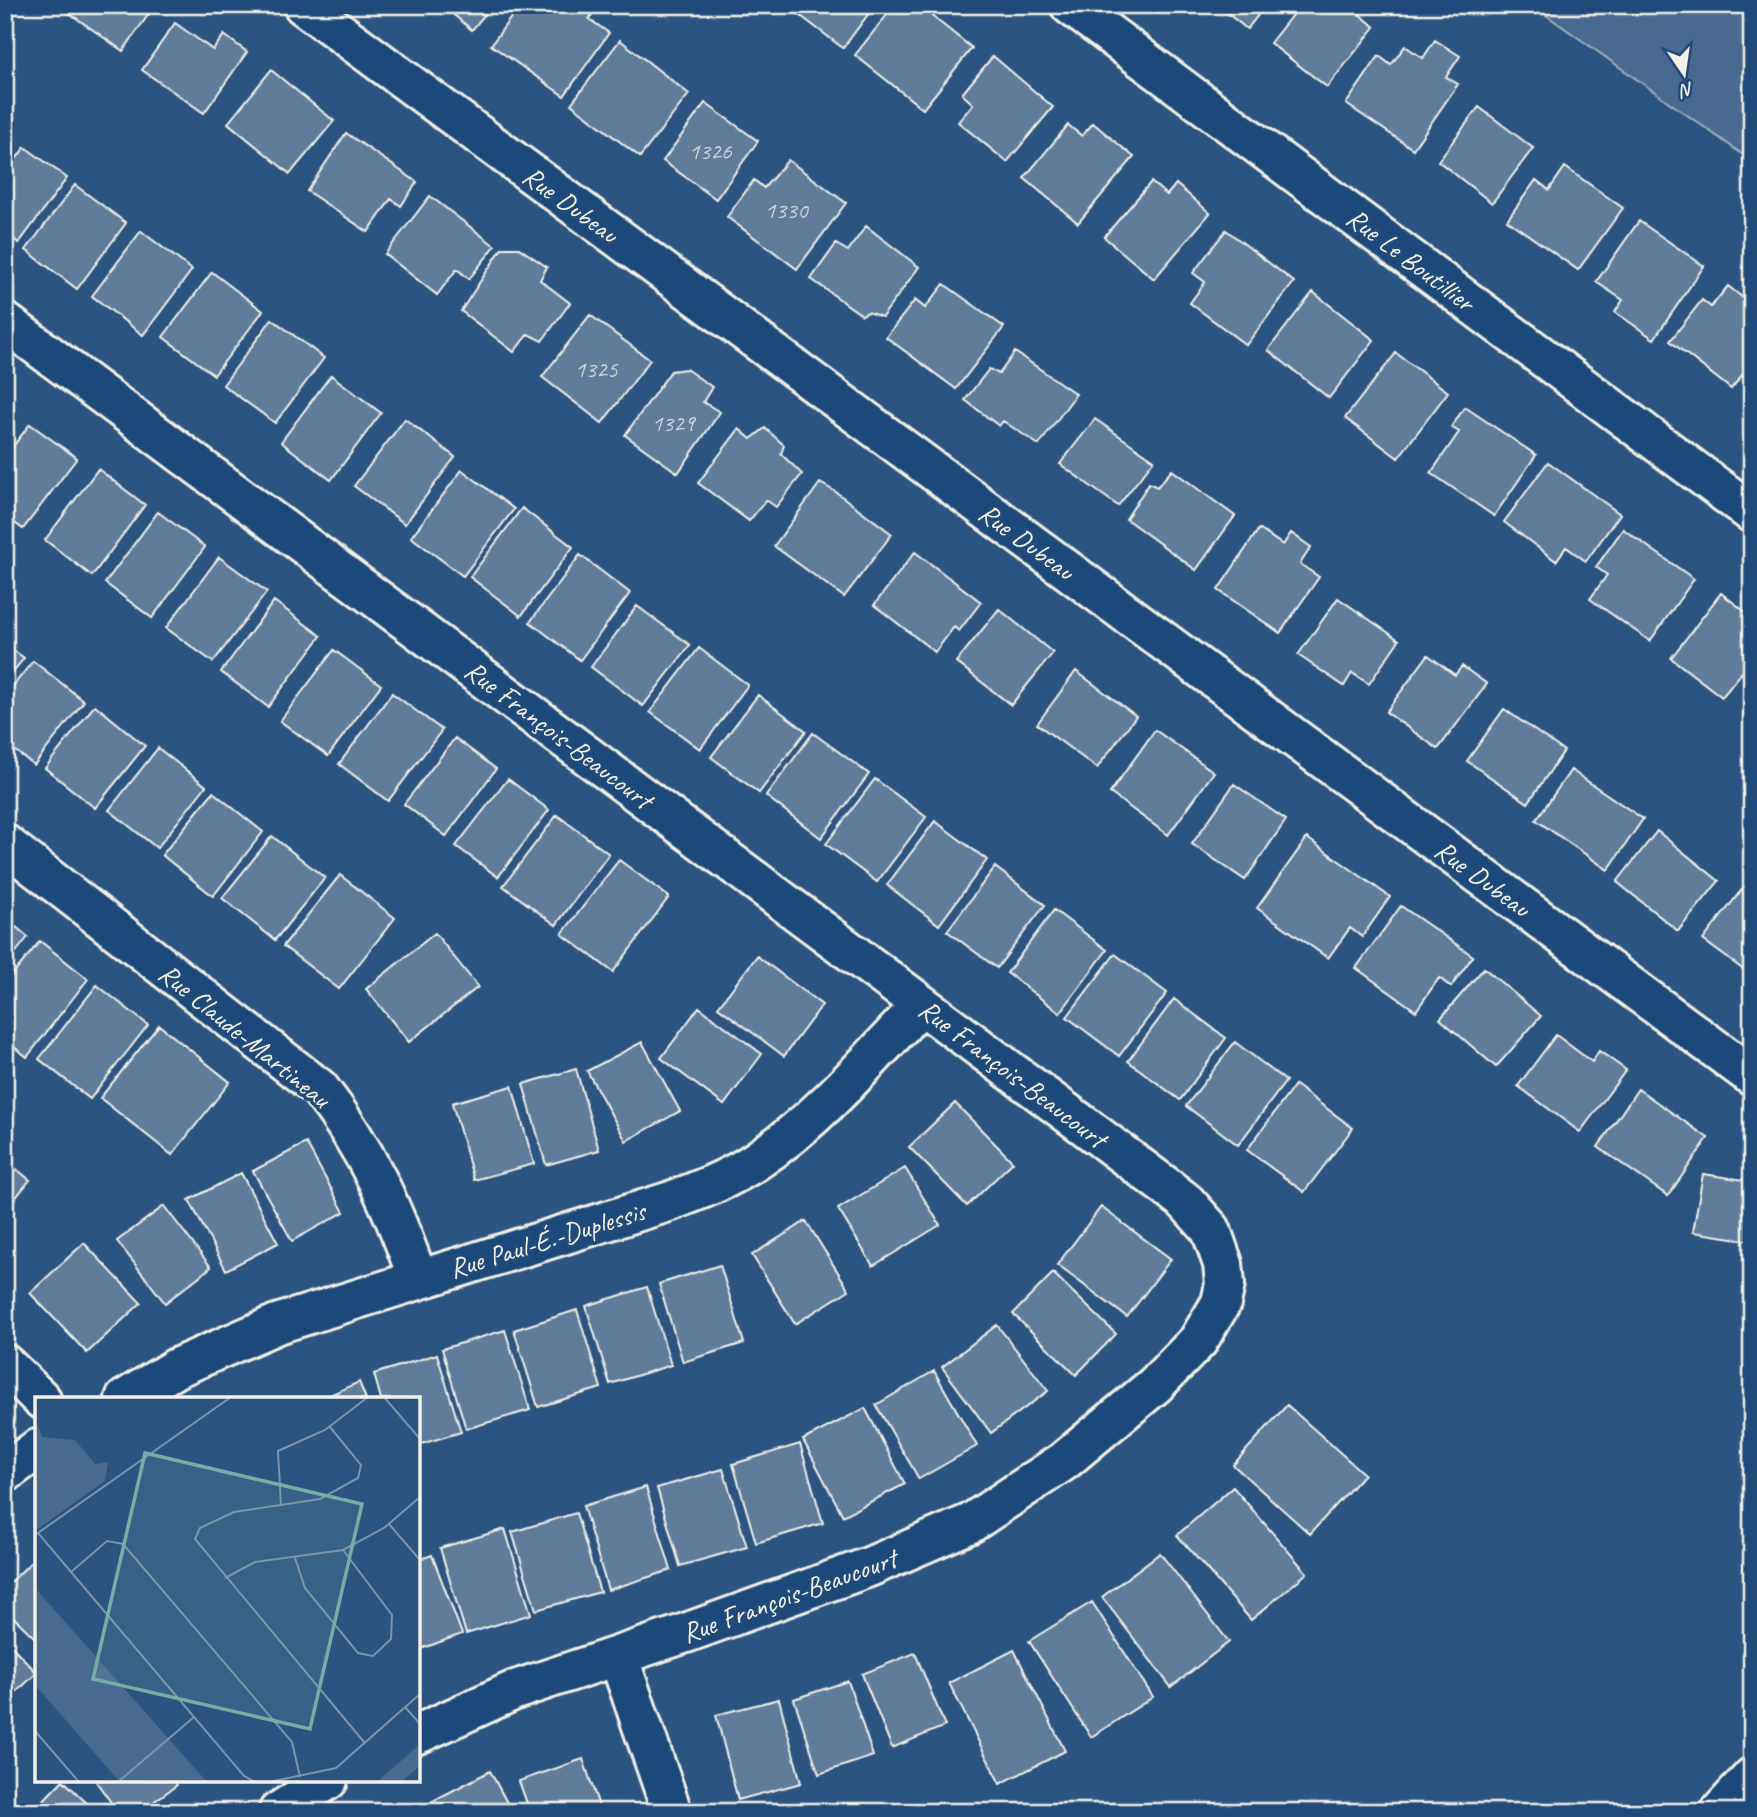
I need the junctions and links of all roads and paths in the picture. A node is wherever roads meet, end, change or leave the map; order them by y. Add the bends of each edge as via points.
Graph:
1 (303, 5) edge
2 (1070, 5) edge
3 (5, 322) edge
4 (1752, 513) edge
5 (5, 844) edge
6 (921, 1005) junction
7 (1752, 1076) edge
8 (418, 1279) junction
9 (5, 1364) edge
10 (39, 1397) edge
11 (128, 1397) edge
12 (35, 1450) edge
13 (5, 1473) edge
14 (618, 1656) junction
15 (420, 1733) edge
16 (1752, 1777) edge
17 (325, 1782) edge
18 (278, 1812) edge
19 (672, 1812) edge
20 (1720, 1812) edge

1 - 7 street, Rue Dubeau
2 - 4 street, Rue Le Boutillier
3 - 6 street, Rue François-Beaucourt
5 - 8 street, Rue Claude-Martineau via 319,1088 365,1152 395,1213
6 - 8 street, Rue Paul-É.-Duplessis via 820,1109 745,1167 668,1202
6 - 14 street, Rue François-Beaucourt via 1186,1202 1211,1230 1219,1247 1225,1284 1221,1303 1198,1341 1155,1385 1064,1461 971,1523 869,1567
8 - 11 street, Rue Paul-É.-Duplessis via 277,1324 176,1368
9 - 10 street
12 - 13 street
14 - 15 street, Rue François-Beaucourt via 515,1690
14 - 19 street
16 - 20 street
17 - 18 street

